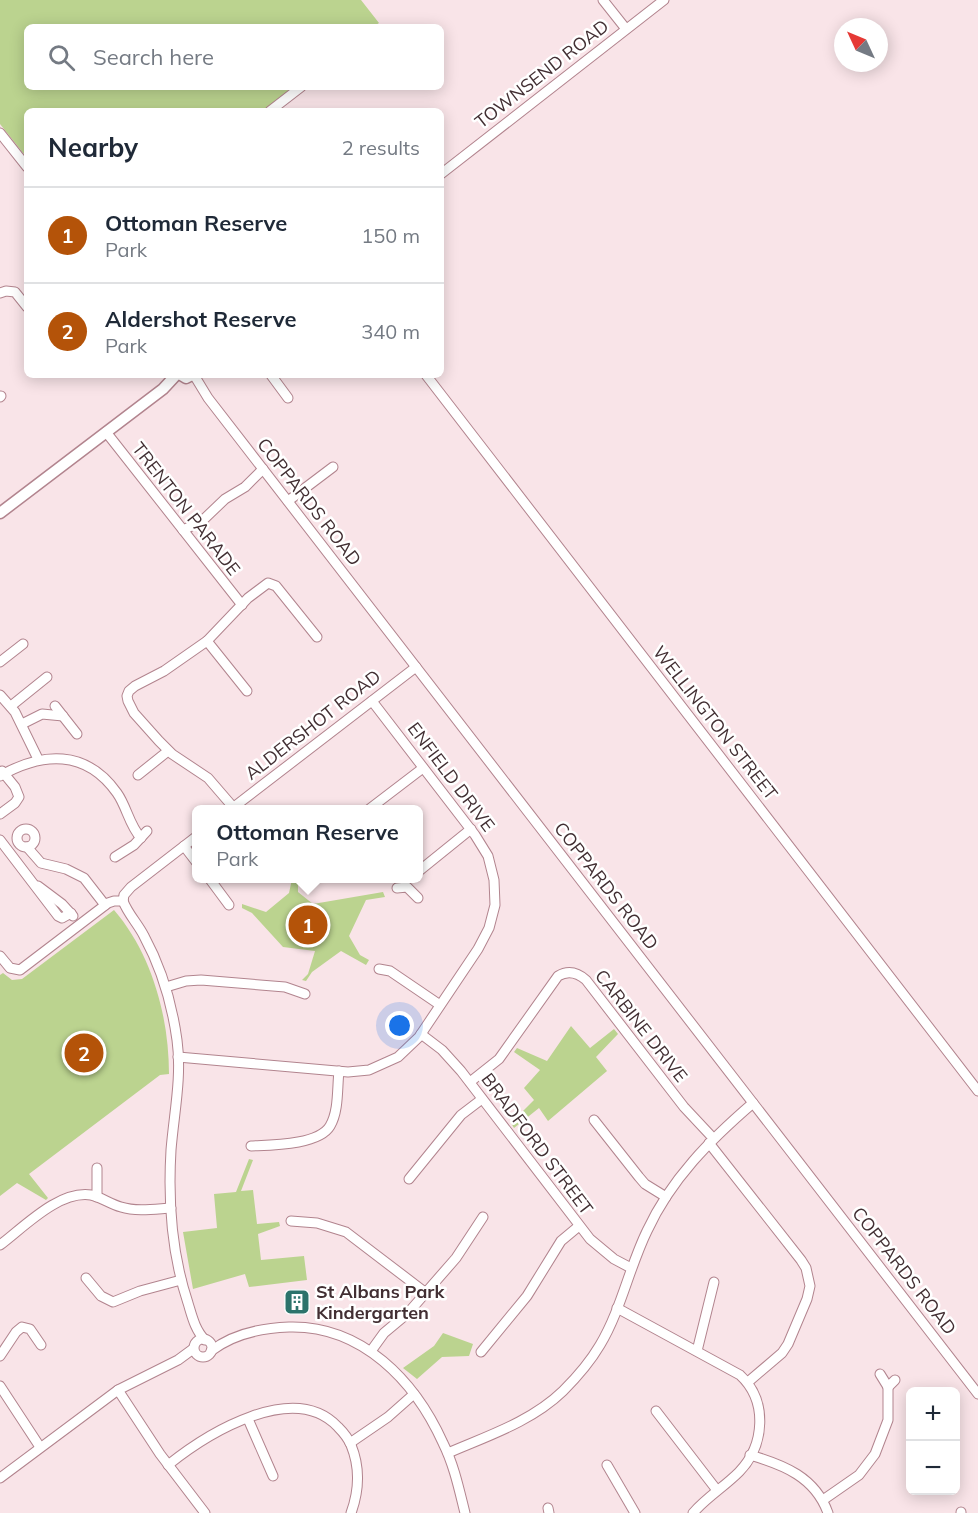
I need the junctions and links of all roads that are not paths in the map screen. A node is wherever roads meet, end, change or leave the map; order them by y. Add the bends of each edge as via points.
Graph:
1 (603, 0) edge
2 (664, 0) edge
3 (626, 29) junction
4 (297, 90) edge
5 (274, 108) edge
6 (0, 133) edge
7 (24, 163) edge
8 (444, 172) edge
9 (0, 293) edge
10 (24, 303) edge
11 (182, 378) edge
12 (188, 378) edge
13 (273, 378) edge
14 (428, 378) edge
15 (288, 398) dead end
16 (106, 432) junction
17 (333, 467) dead end
18 (263, 469) junction
19 (288, 501) junction
20 (0, 513) edge
21 (183, 531) junction
22 (242, 605) junction
23 (317, 637) dead end
24 (207, 641) junction
25 (23, 644) dead end
26 (0, 662) edge
27 (416, 667) junction
28 (47, 677) dead end
29 (247, 691) dead end
30 (0, 695) edge
31 (372, 701) junction
32 (11, 706) junction
33 (55, 706) dead end
34 (63, 716) junction
35 (22, 724) junction
36 (77, 734) dead end
37 (168, 751) junction
38 (38, 759) junction
39 (423, 768) junction
40 (1, 773) edge
41 (138, 775) dead end
42 (230, 805) edge
43 (236, 805) edge
44 (375, 805) edge
45 (0, 814) edge
46 (471, 830) junction
47 (0, 840) edge
48 (192, 840) edge
49 (184, 846) junction
50 (27, 847) dead end
51 (192, 856) edge
52 (115, 857) dead end
53 (423, 868) edge
54 (211, 883) edge
55 (405, 885) edge
56 (418, 898) dead end
57 (123, 901) junction
58 (105, 905) junction
59 (229, 905) dead end
60 (80, 925) junction
61 (0, 956) edge
62 (379, 969) dead end
63 (166, 987) junction
64 (305, 994) dead end
65 (440, 1005) junction
66 (421, 1034) junction
67 (178, 1057) junction
68 (339, 1071) junction
69 (470, 1082) junction
70 (978, 1091) edge
71 (482, 1099) junction
72 (753, 1103) junction
73 (594, 1120) dead end
74 (711, 1140) junction
75 (251, 1146) dead end
76 (97, 1168) dead end
77 (409, 1179) dead end
78 (97, 1197) junction
79 (666, 1197) junction
80 (171, 1208) junction
81 (483, 1217) dead end
82 (291, 1221) dead end
83 (579, 1226) junction
84 (0, 1245) edge
85 (632, 1268) junction
86 (86, 1278) dead end
87 (181, 1280) junction
88 (714, 1282) dead end
89 (426, 1293) junction
90 (617, 1308) junction
91 (194, 1323) junction
92 (208, 1344) junction
93 (41, 1345) dead end
94 (196, 1349) junction
95 (371, 1351) junction
96 (697, 1351) junction
97 (481, 1352) dead end
98 (0, 1356) edge
99 (880, 1374) dead end
100 (895, 1380) dead end
101 (748, 1382) junction
102 (0, 1386) edge
103 (888, 1387) junction
104 (118, 1390) junction
105 (414, 1394) junction
106 (978, 1394) edge
107 (656, 1411) dead end
108 (248, 1419) junction
109 (350, 1443) junction
110 (40, 1448) junction
111 (448, 1453) junction
112 (750, 1455) junction
113 (168, 1465) junction
114 (607, 1465) dead end
115 (273, 1476) dead end
116 (0, 1478) edge
117 (716, 1490) junction
118 (823, 1500) junction
119 (205, 1513) edge
120 (351, 1513) edge
121 (465, 1513) edge
122 (635, 1513) edge
123 (693, 1513) edge
124 (828, 1513) edge

1 - 3 street
2 - 3 street, TOWNSEND ROAD
3 - 8 street, TOWNSEND ROAD
4 - 5 street
6 - 7 street
9 - 10 street via 15,292
11 - 16 main road
12 - 18 street, COPPARDS ROAD
13 - 15 street
14 - 70 street, WELLINGTON STREET
16 - 20 main road
16 - 21 street, TRENTON PARADE
17 - 19 street
18 - 19 street, COPPARDS ROAD
18 - 21 street via 245,488
19 - 27 street, COPPARDS ROAD
21 - 22 street, TRENTON PARADE
22 - 23 street via 264,585 272,583
22 - 24 street
24 - 29 street
24 - 37 street via 129,691 128,701 134,713
25 - 26 street
27 - 31 street, ALDERSHOT ROAD
27 - 72 street, COPPARDS ROAD
28 - 32 street
30 - 32 street
31 - 39 street, ENFIELD DRIVE
31 - 43 street, ALDERSHOT ROAD
32 - 35 street
33 - 34 street
34 - 35 street via 42,714
34 - 36 street
35 - 38 street
37 - 41 street
37 - 42 street via 208,778
38 - 40 street
38 - 52 street via 65,759 87,766 118,794 132,826 144,835
39 - 44 street
39 - 46 street, ENFIELD DRIVE
40 - 45 street via 19,797
46 - 53 street
46 - 65 street, ENFIELD DRIVE via 492,869 495,905 485,938
47 - 60 street via 60,918 71,913
48 - 49 street
49 - 51 street
49 - 57 street via 131,887
50 - 58 street via 41,862 84,878
54 - 59 street
55 - 56 street
57 - 58 street
57 - 63 street
58 - 60 street
60 - 61 street via 20,970 13,969
62 - 65 street via 390,971
63 - 64 street via 201,980 285,987
63 - 67 street
65 - 66 street, ENFIELD DRIVE
66 - 68 street, ENFIELD DRIVE via 406,1051 380,1067
66 - 69 street, BRADFORD STREET via 452,1060
67 - 68 street, ENFIELD DRIVE
67 - 80 street
68 - 75 street via 334,1115 325,1132 310,1140
69 - 71 street, BRADFORD STREET
69 - 74 street, CARBINE DRIVE via 499,1059 558,976 574,972 591,986
71 - 77 street via 461,1115
71 - 83 street, BRADFORD STREET
72 - 74 street
72 - 106 street, COPPARDS ROAD
73 - 79 street via 645,1184
74 - 79 street
74 - 101 street via 801,1260 809,1281 807,1299 786,1349
76 - 78 street
78 - 80 street via 133,1210
78 - 84 street via 80,1194 59,1200
79 - 85 street
80 - 87 street
81 - 89 street
82 - 89 street via 317,1222 346,1232
83 - 85 street, BRADFORD STREET via 614,1259
83 - 97 street via 561,1241 527,1296
85 - 90 street
86 - 87 street via 101,1296 113,1302
87 - 91 street
88 - 96 street
89 - 95 street
90 - 96 street
90 - 111 street via 595,1353 561,1392 527,1418
91 - 92 street
91 - 94 street
92 - 94 street via 200,1340
92 - 94 street via 206,1357
92 - 95 street via 275,1328 306,1328 333,1333
93 - 98 street via 30,1329 22,1327
94 - 104 street
95 - 105 street via 391,1366
96 - 101 street
99 - 103 street
100 - 103 street
101 - 112 street via 757,1397 761,1420
102 - 110 street
103 - 118 street via 888,1420 875,1454 853,1481
104 - 110 street
104 - 113 street
105 - 109 street
105 - 111 street
107 - 117 street
108 - 109 street via 287,1408 311,1409 333,1421
108 - 113 street via 204,1439
108 - 115 street
109 - 120 street via 358,1481
110 - 116 street
111 - 121 street
112 - 117 street via 738,1472
112 - 118 street via 799,1474
113 - 119 street
114 - 122 street
117 - 123 street
118 - 124 street

